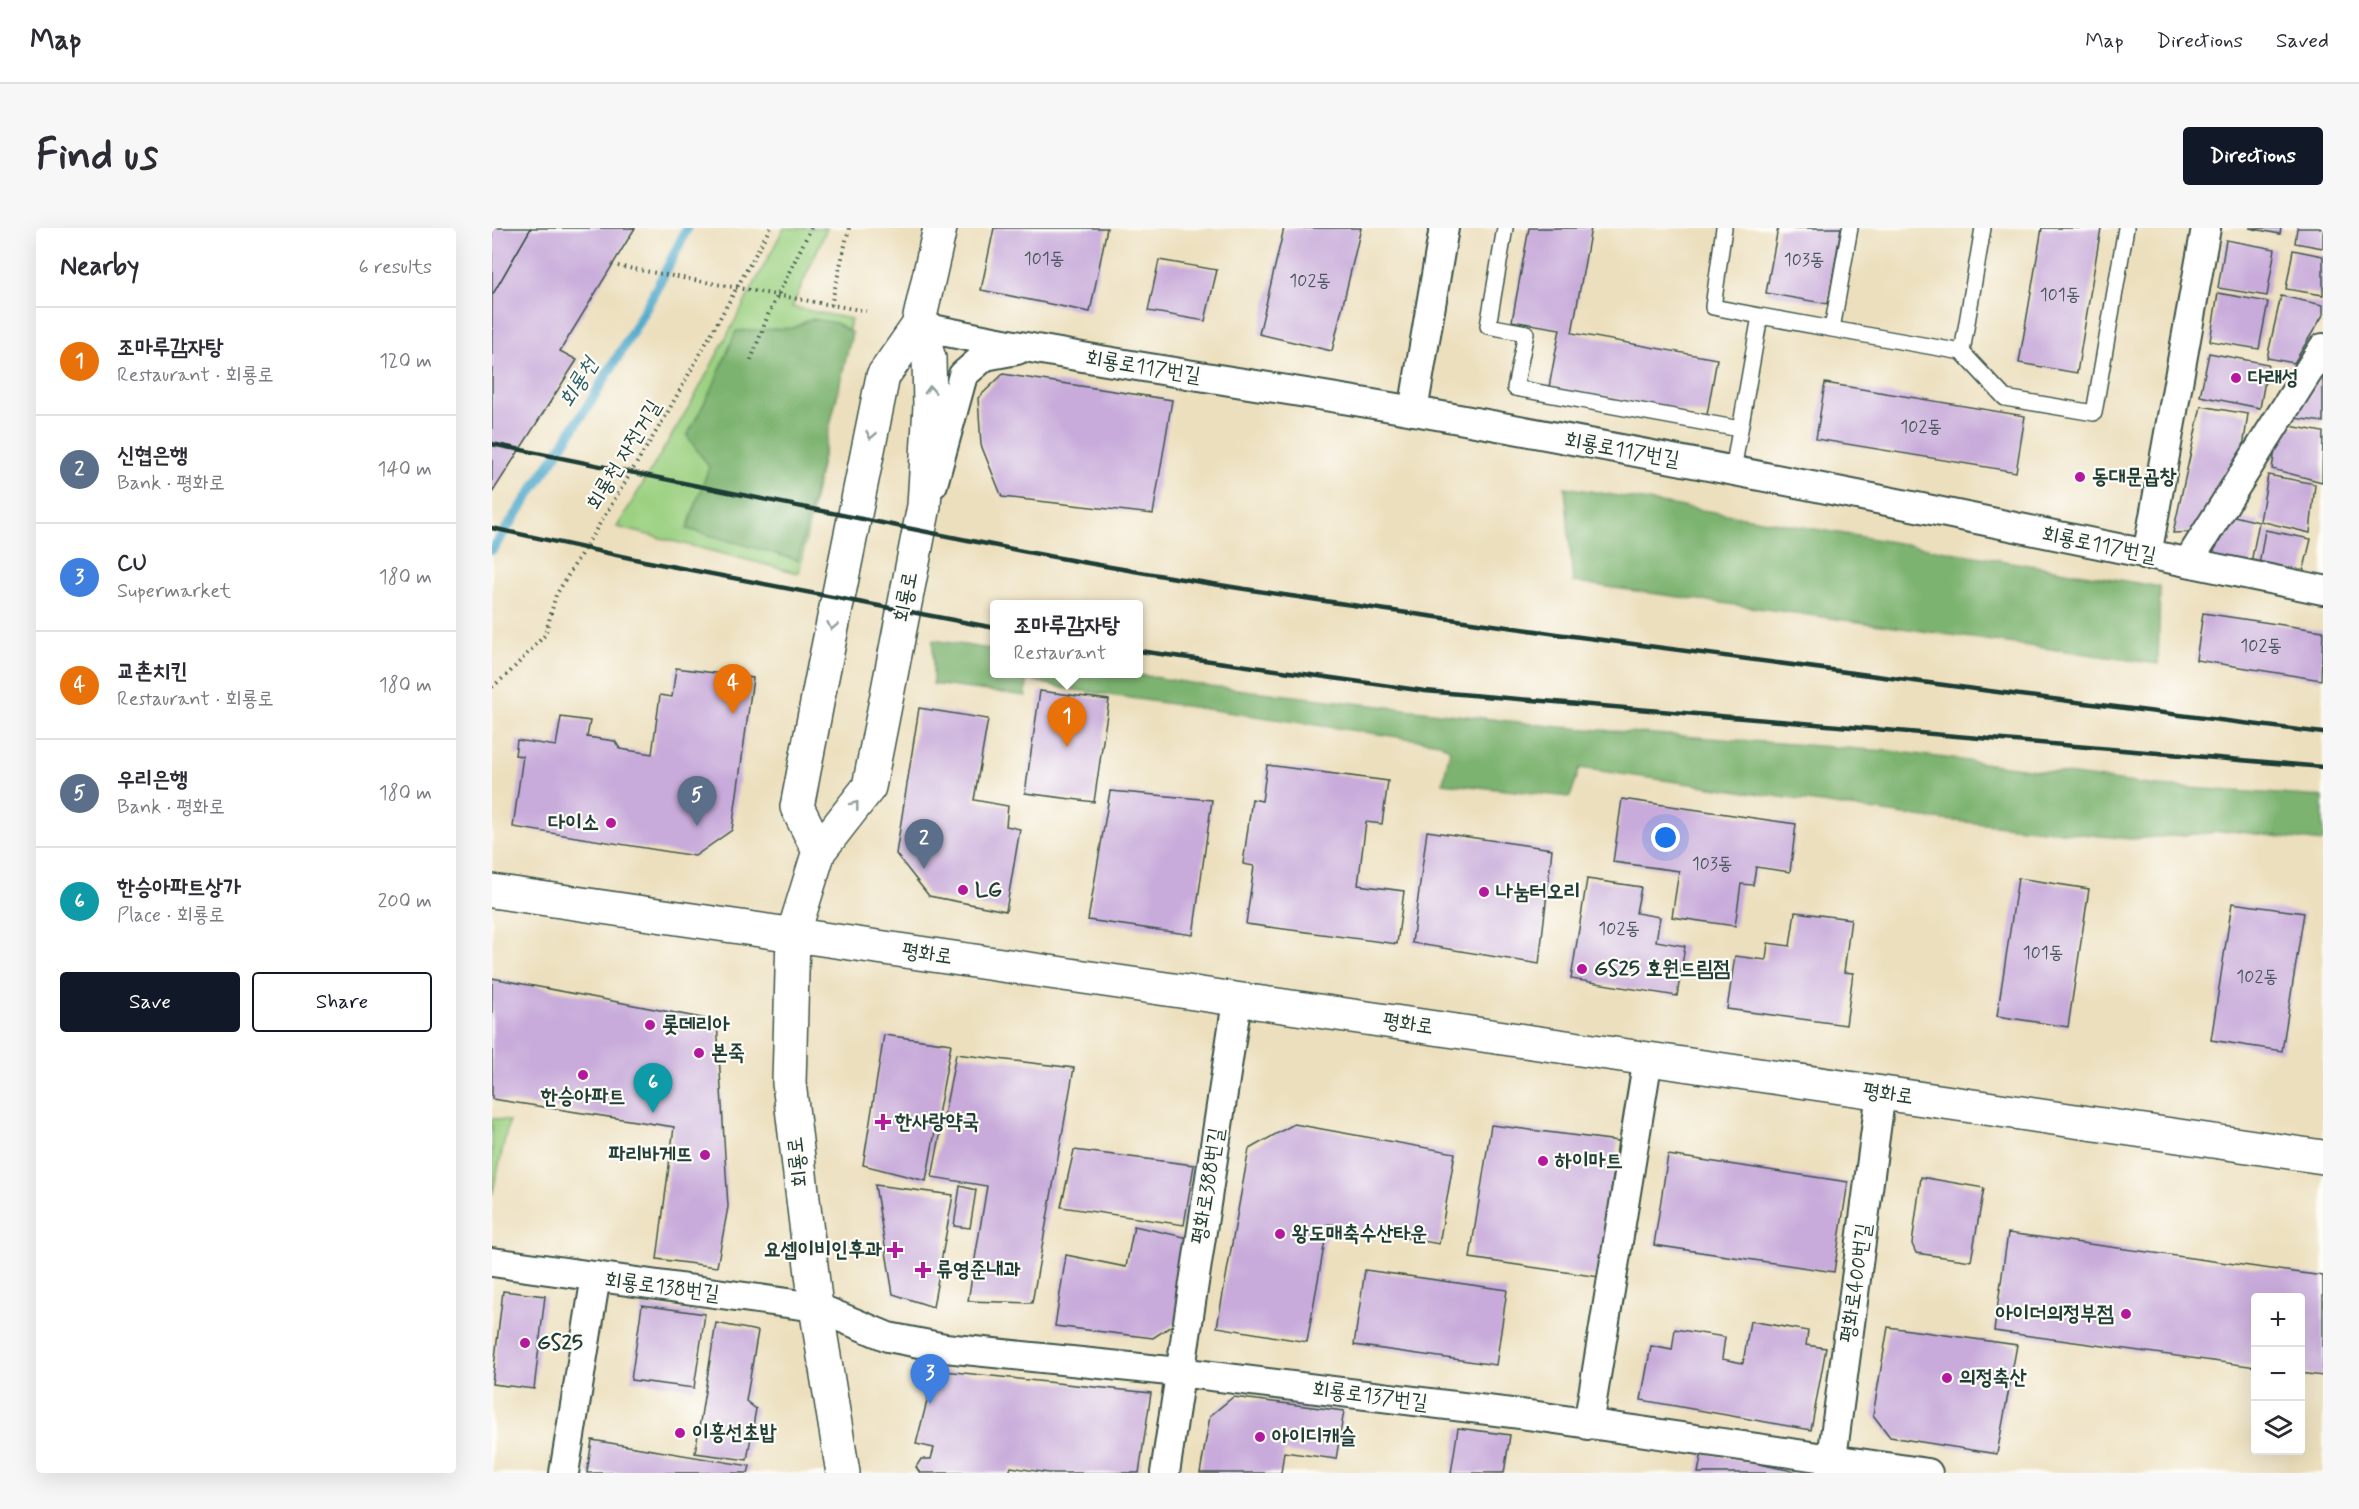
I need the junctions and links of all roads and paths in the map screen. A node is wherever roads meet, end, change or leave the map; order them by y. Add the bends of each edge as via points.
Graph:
1 (770, 228) edge
2 (812, 228) edge
3 (849, 228) edge
4 (940, 228) edge
5 (1444, 228) edge
6 (1505, 228) edge
7 (1724, 228) edge
8 (1850, 228) edge
9 (1983, 228) edge
10 (2126, 228) edge
11 (2206, 228) edge
12 (612, 265) dead end
13 (831, 305) junction
14 (866, 311) dead end
15 (1760, 316) junction
16 (918, 326) junction
17 (1832, 329) junction
18 (1028, 348) junction
19 (2323, 348) edge
20 (1962, 352) junction
21 (751, 360) dead end
22 (1413, 411) junction
23 (1740, 429) junction
24 (1733, 470) junction
25 (924, 506) junction
26 (2147, 555) junction
27 (2188, 562) junction
28 (2323, 590) edge
29 (492, 687) edge
30 (819, 851) junction
31 (492, 891) edge
32 (793, 935) junction
33 (1237, 1001) junction
34 (1648, 1058) junction
35 (1881, 1092) junction
36 (2323, 1157) edge
37 (492, 1262) edge
38 (597, 1276) junction
39 (816, 1307) junction
40 (1179, 1372) junction
41 (1588, 1425) junction
42 (1831, 1465) edge
43 (564, 1473) edge
44 (843, 1473) edge
45 (1165, 1473) edge
46 (1928, 1473) edge

1 - 29 path, 회룡천 자전거길 via 665,417 556,596 545,635
2 - 21 path via 768,315
3 - 13 path
4 - 16 main road
5 - 22 street
6 - 23 lane via 1488,327 1526,333 1515,388
7 - 15 lane via 1713,307
8 - 17 lane
9 - 20 lane
10 - 20 lane via 2094,413 2005,398
11 - 26 street
12 - 13 path, bridge
13 - 14 path
15 - 17 lane
15 - 23 lane
16 - 18 street, 회룡로117번길
25 -> 16 main road, 회룡로 via 929,358
16 -> 30 main road via 883,376 797,807
17 - 20 lane
18 - 22 street, 회룡로117번길
18 - 25 street via 985,356 963,375 940,466
19 - 27 street
22 - 24 street, 회룡로117번길
23 - 24 lane
24 - 26 street, 회룡로117번길
30 -> 25 main road, 회룡로 via 869,787
26 - 27 street, 회룡로117번길
27 - 28 street, 회룡로117번길
30 - 32 main road, 회룡로
31 - 32 main road, 평화로
32 - 33 main road, 평화로
32 - 39 main road, 회룡로 via 789,1083
33 - 34 main road, 평화로
33 - 40 street, 평화로388번길
34 - 35 main road, 평화로
34 - 41 street
35 - 36 main road, 평화로
35 - 42 street, 평화로400번길
37 - 38 street
38 - 39 street, 회룡로138번길
38 - 43 street, 회룡로138번길
39 - 40 street, 회룡로137번길 via 888,1337 945,1348
39 - 44 main road, 회룡로
40 - 41 street, 회룡로137번길
40 - 45 street, 평화로388번길
41 - 42 street, 회룡로137번길
42 - 46 street, 회룡로137번길

